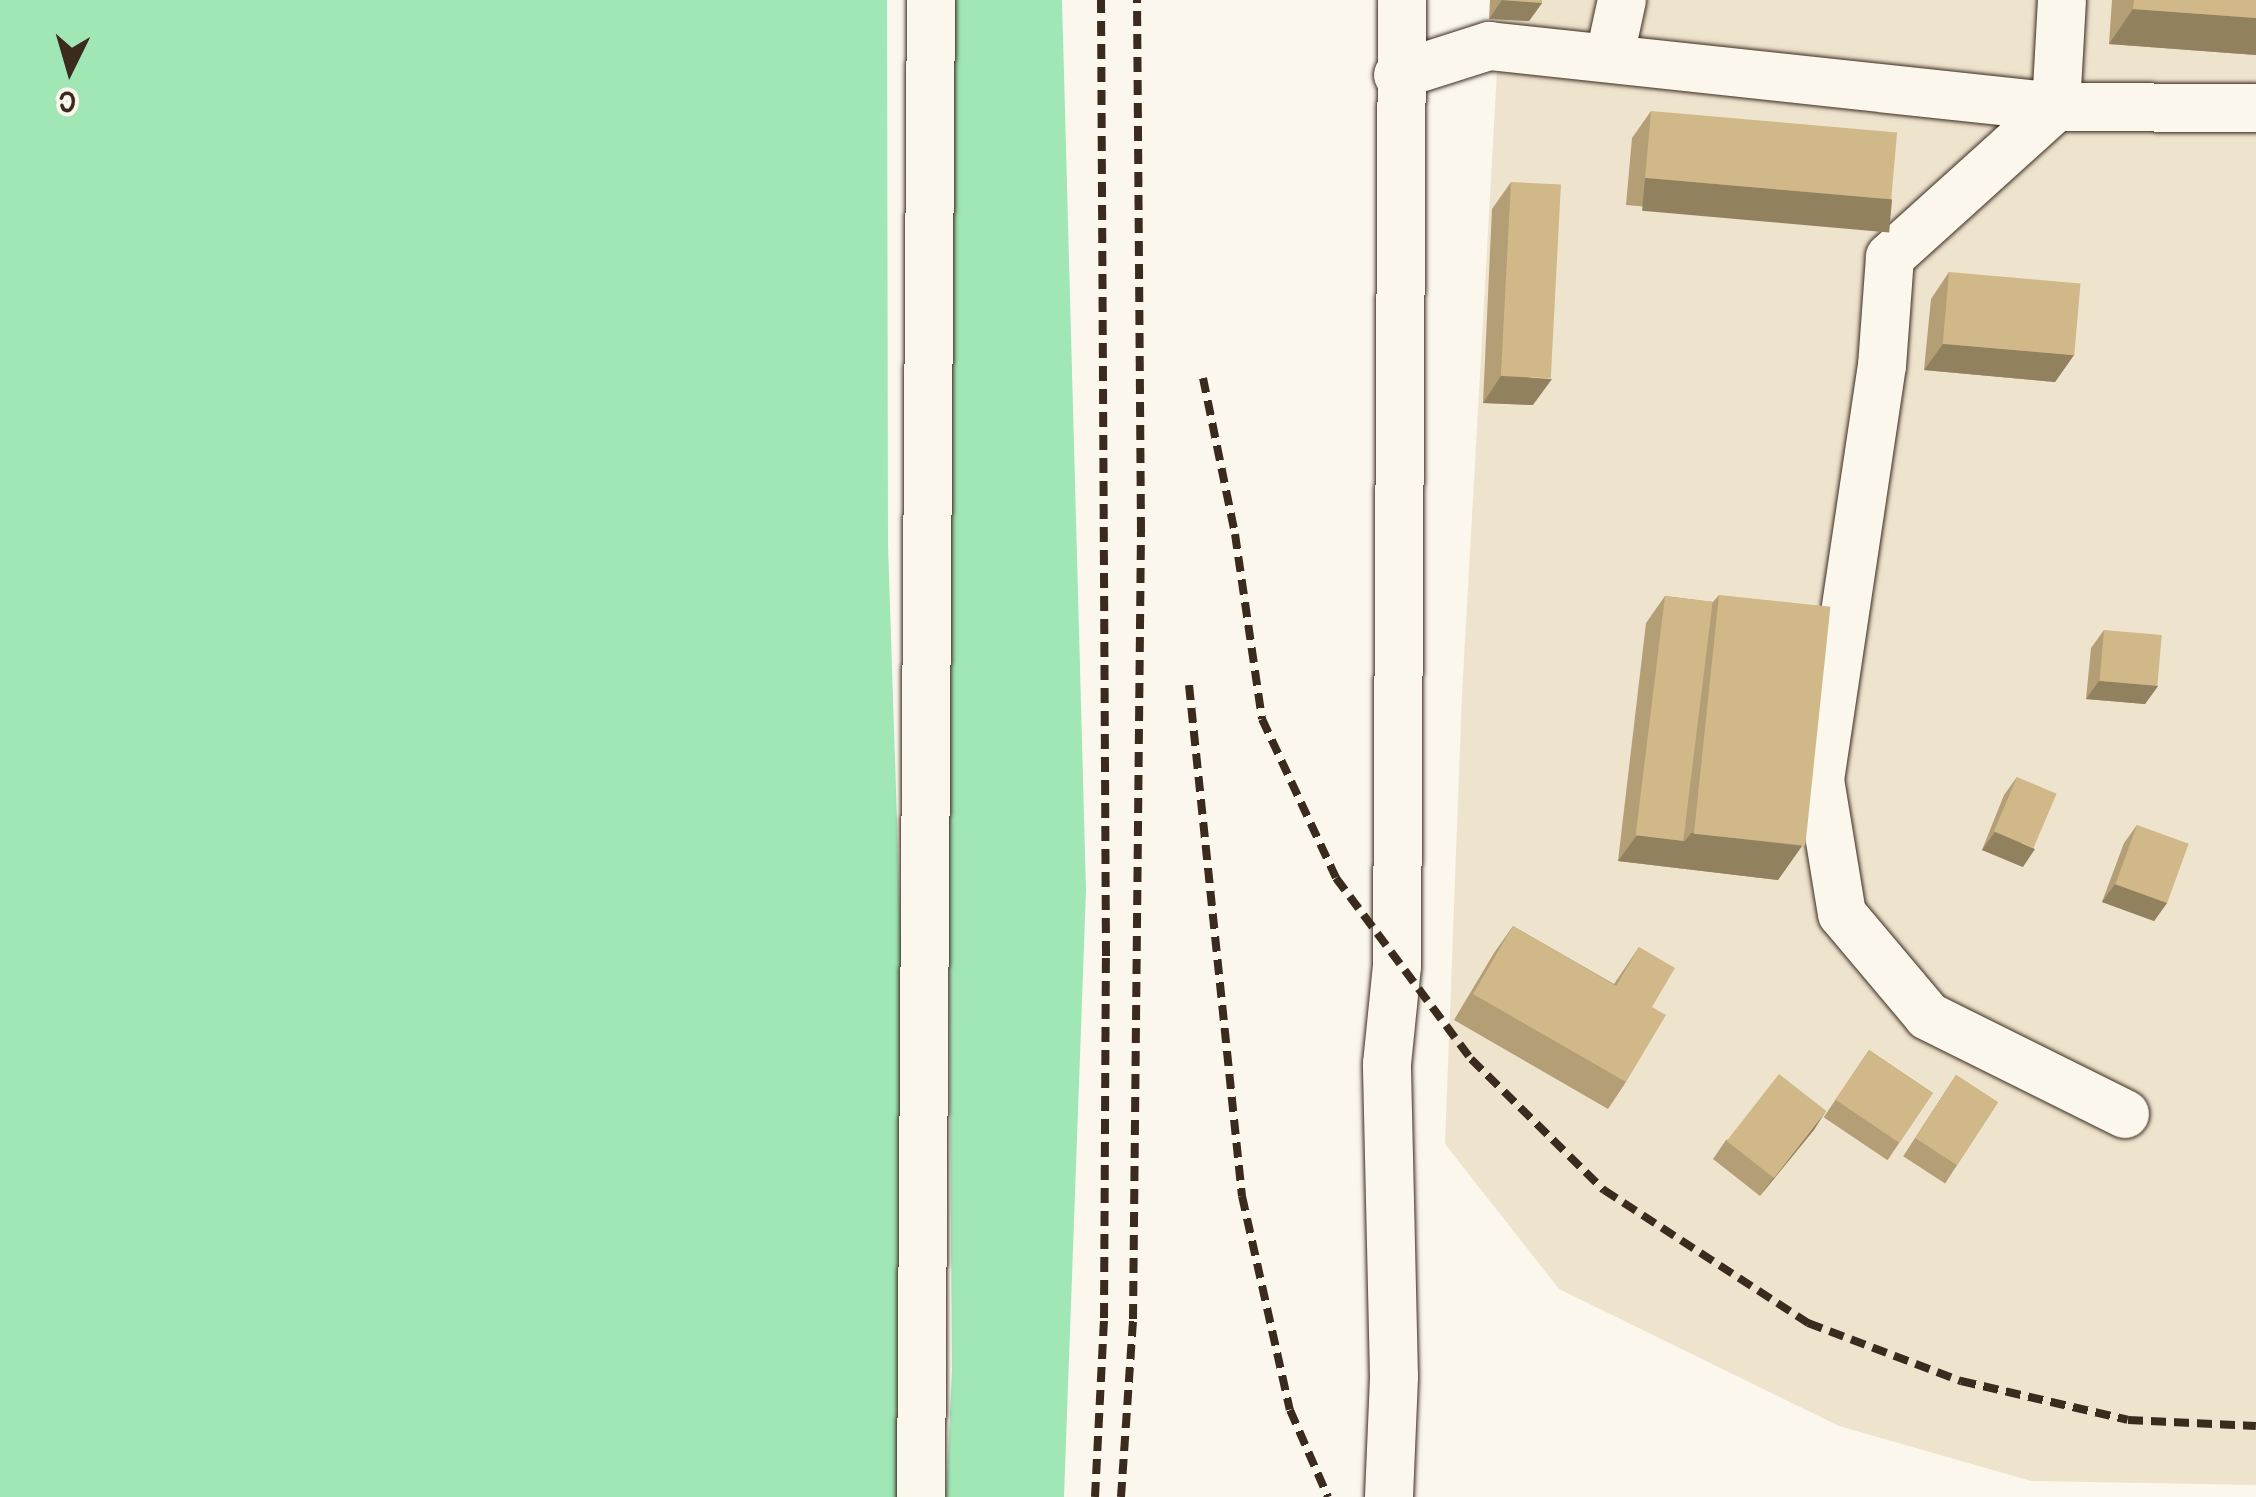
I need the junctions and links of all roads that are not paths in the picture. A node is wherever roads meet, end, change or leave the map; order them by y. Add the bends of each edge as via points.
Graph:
1 (931, 0) edge
2 (1402, 0) edge
3 (1622, 0) edge
4 (2062, 0) edge
5 (1610, 55) junction
6 (1398, 75) junction
7 (2056, 107) junction
8 (2256, 108) edge
9 (2126, 1114) dead end
10 (921, 1497) edge
11 (1388, 1497) edge

1 - 10 street
2 - 6 street
3 - 5 street
4 - 7 street
5 - 6 street via 1489,46
5 - 7 street
6 - 11 street
7 - 8 street
7 - 9 street via 1890,256 1882,366 1820,780 1842,914 1928,1016

